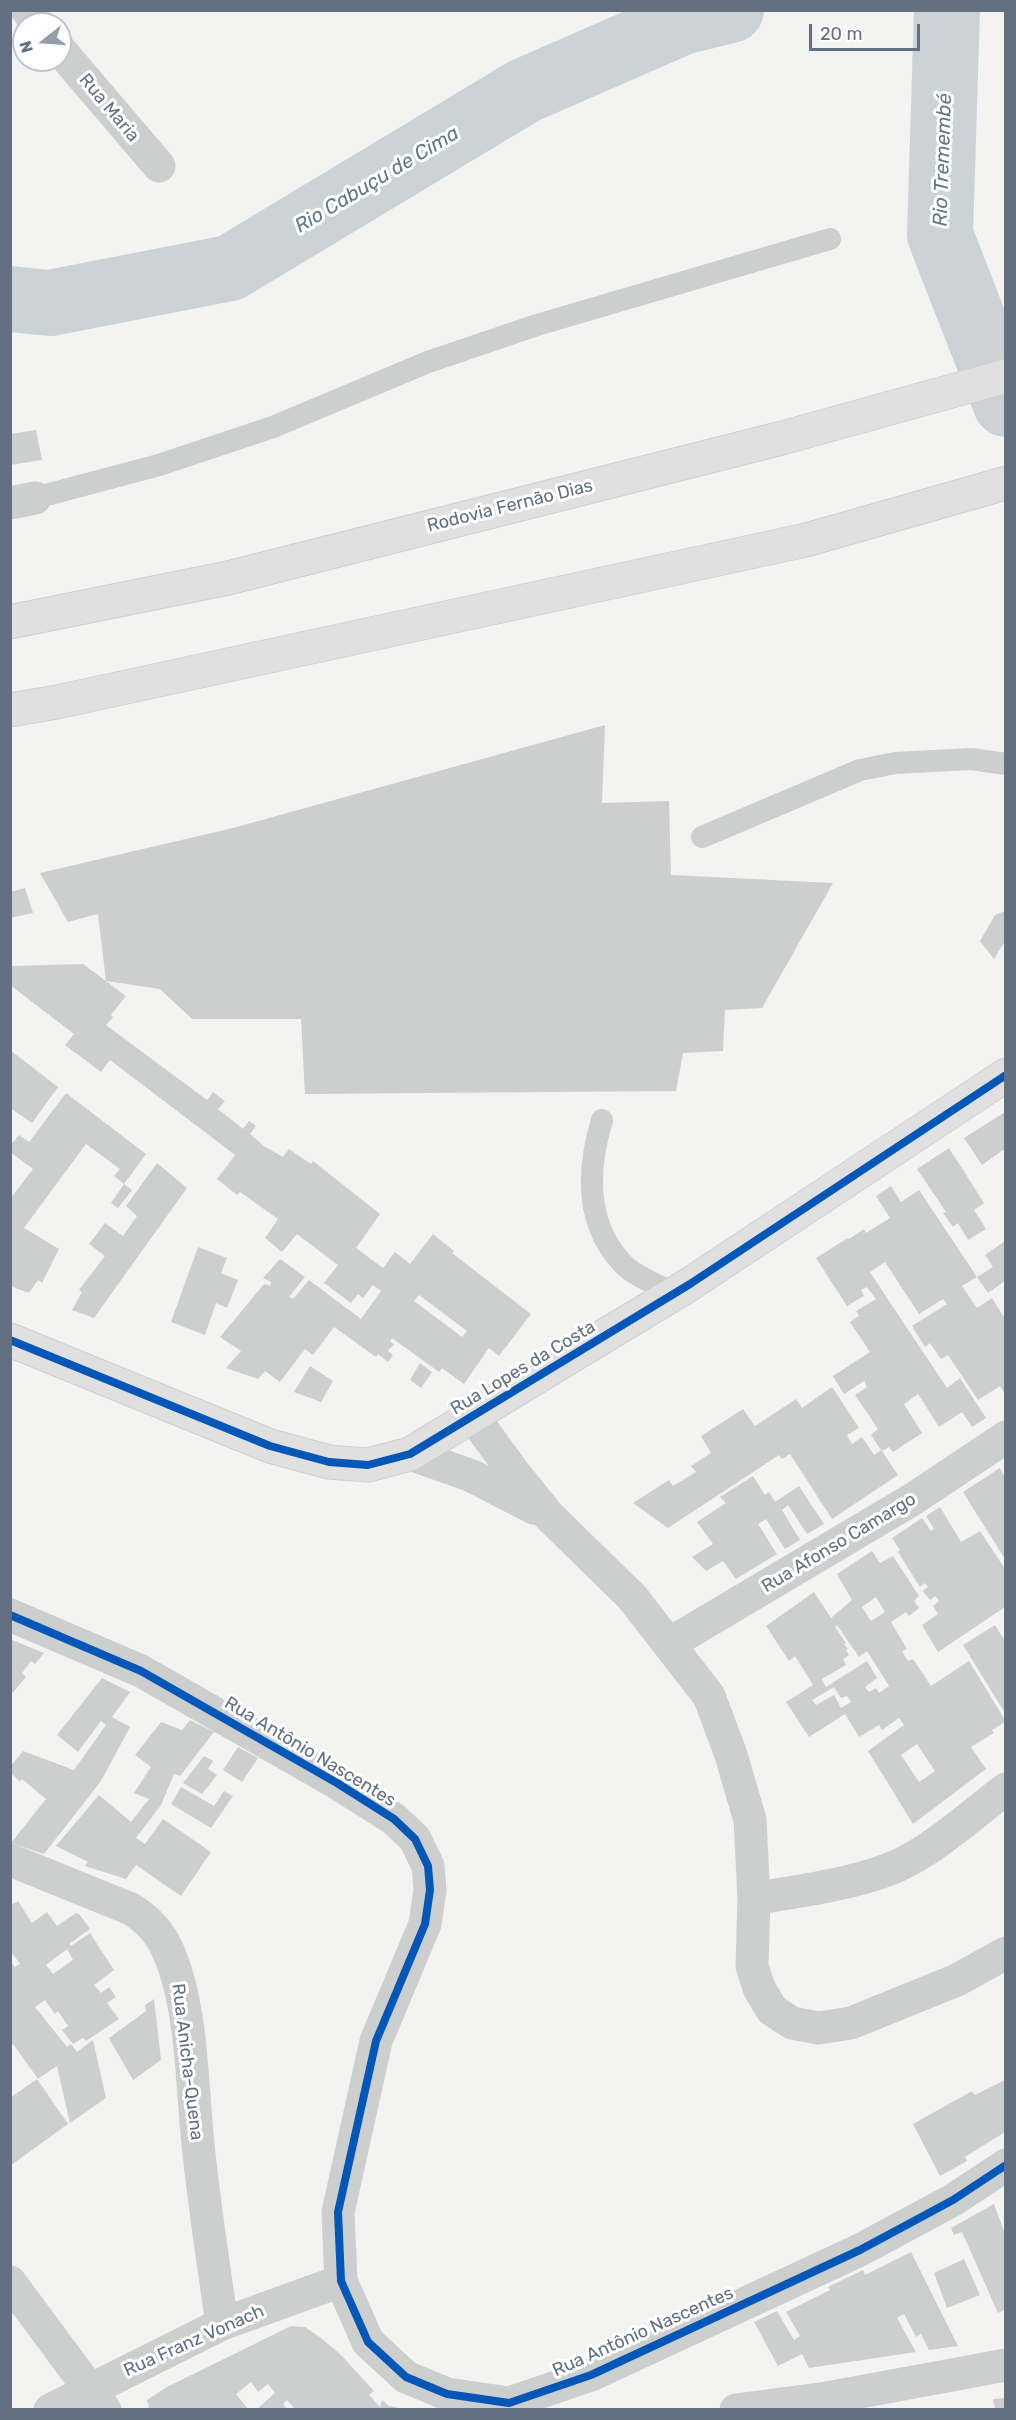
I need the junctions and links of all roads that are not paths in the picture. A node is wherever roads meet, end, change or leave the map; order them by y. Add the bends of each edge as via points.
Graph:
1 (72, 64) edge
2 (159, 166) dead end
3 (830, 239) dead end
4 (1005, 376) edge
5 (1005, 483) edge
6 (23, 500) edge
7 (10, 622) edge
8 (10, 710) edge
9 (1005, 764) edge
10 (702, 837) dead end
11 (1005, 1075) edge
12 (602, 1120) dead end
13 (675, 1294) junction
14 (10, 1340) edge
15 (472, 1415) junction
16 (1005, 1437) edge
17 (410, 1454) junction
18 (549, 1516) junction
19 (10, 1615) edge
20 (669, 1644) junction
21 (1005, 1789) edge
22 (10, 1860) edge
23 (754, 1899) junction
24 (1005, 1953) edge
25 (1005, 2165) edge
26 (341, 2281) junction
27 (10, 2282) edge
28 (222, 2324) junction
29 (1005, 2365) edge
30 (98, 2399) edge
31 (509, 2403) junction
32 (50, 2409) edge
33 (546, 2409) edge
34 (736, 2409) edge

1 - 2 street, Rua Maria
3 - 6 lane via 537,325 428,362 273,428 159,465
4 - 7 main road, Rodovia Fernão Dias via 782,438 228,578
5 - 8 main road via 806,540
9 - 10 lane via 971,759 895,763 860,770
11 - 13 main road, Rua Lopes da Costa
12 - 13 lane via 591,1178 594,1211 605,1240 624,1265
13 - 15 main road, Rua Lopes da Costa
14 - 17 main road, Rua Lopes da Costa via 270,1446 329,1462 368,1465
15 - 17 main road, Rua Lopes da Costa
15 - 18 street
16 - 20 street, Rua Afonso Camargo via 913,1499
17 - 18 street via 472,1476
18 - 20 street via 632,1597
19 - 26 street, Rua Antônio Nascentes via 141,1671 337,1783 394,1819 415,1839 428,1866 430,1890 425,1924 376,2042 338,2212
20 - 23 street via 709,1696 731,1755 750,1820
21 - 23 street via 922,1852 897,1866 837,1883
22 - 28 street, Rua Anicha-Quena via 131,1909 159,1933 170,1953 183,2001 205,2219
23 - 24 street via 755,1977 772,2010 792,2023 818,2028 851,2023 957,1980
25 - 31 street, Rua Antônio Nascentes via 953,2200 860,2250 591,2375
26 - 28 street, Rua Franz Vonach
26 - 31 street, Rua Antônio Nascentes via 368,2342 406,2377 447,2394
27 - 30 street
28 - 30 street, Rua Franz Vonach
29 - 34 street via 827,2398
30 - 32 street, Rua Franz Vonach
31 - 33 street

